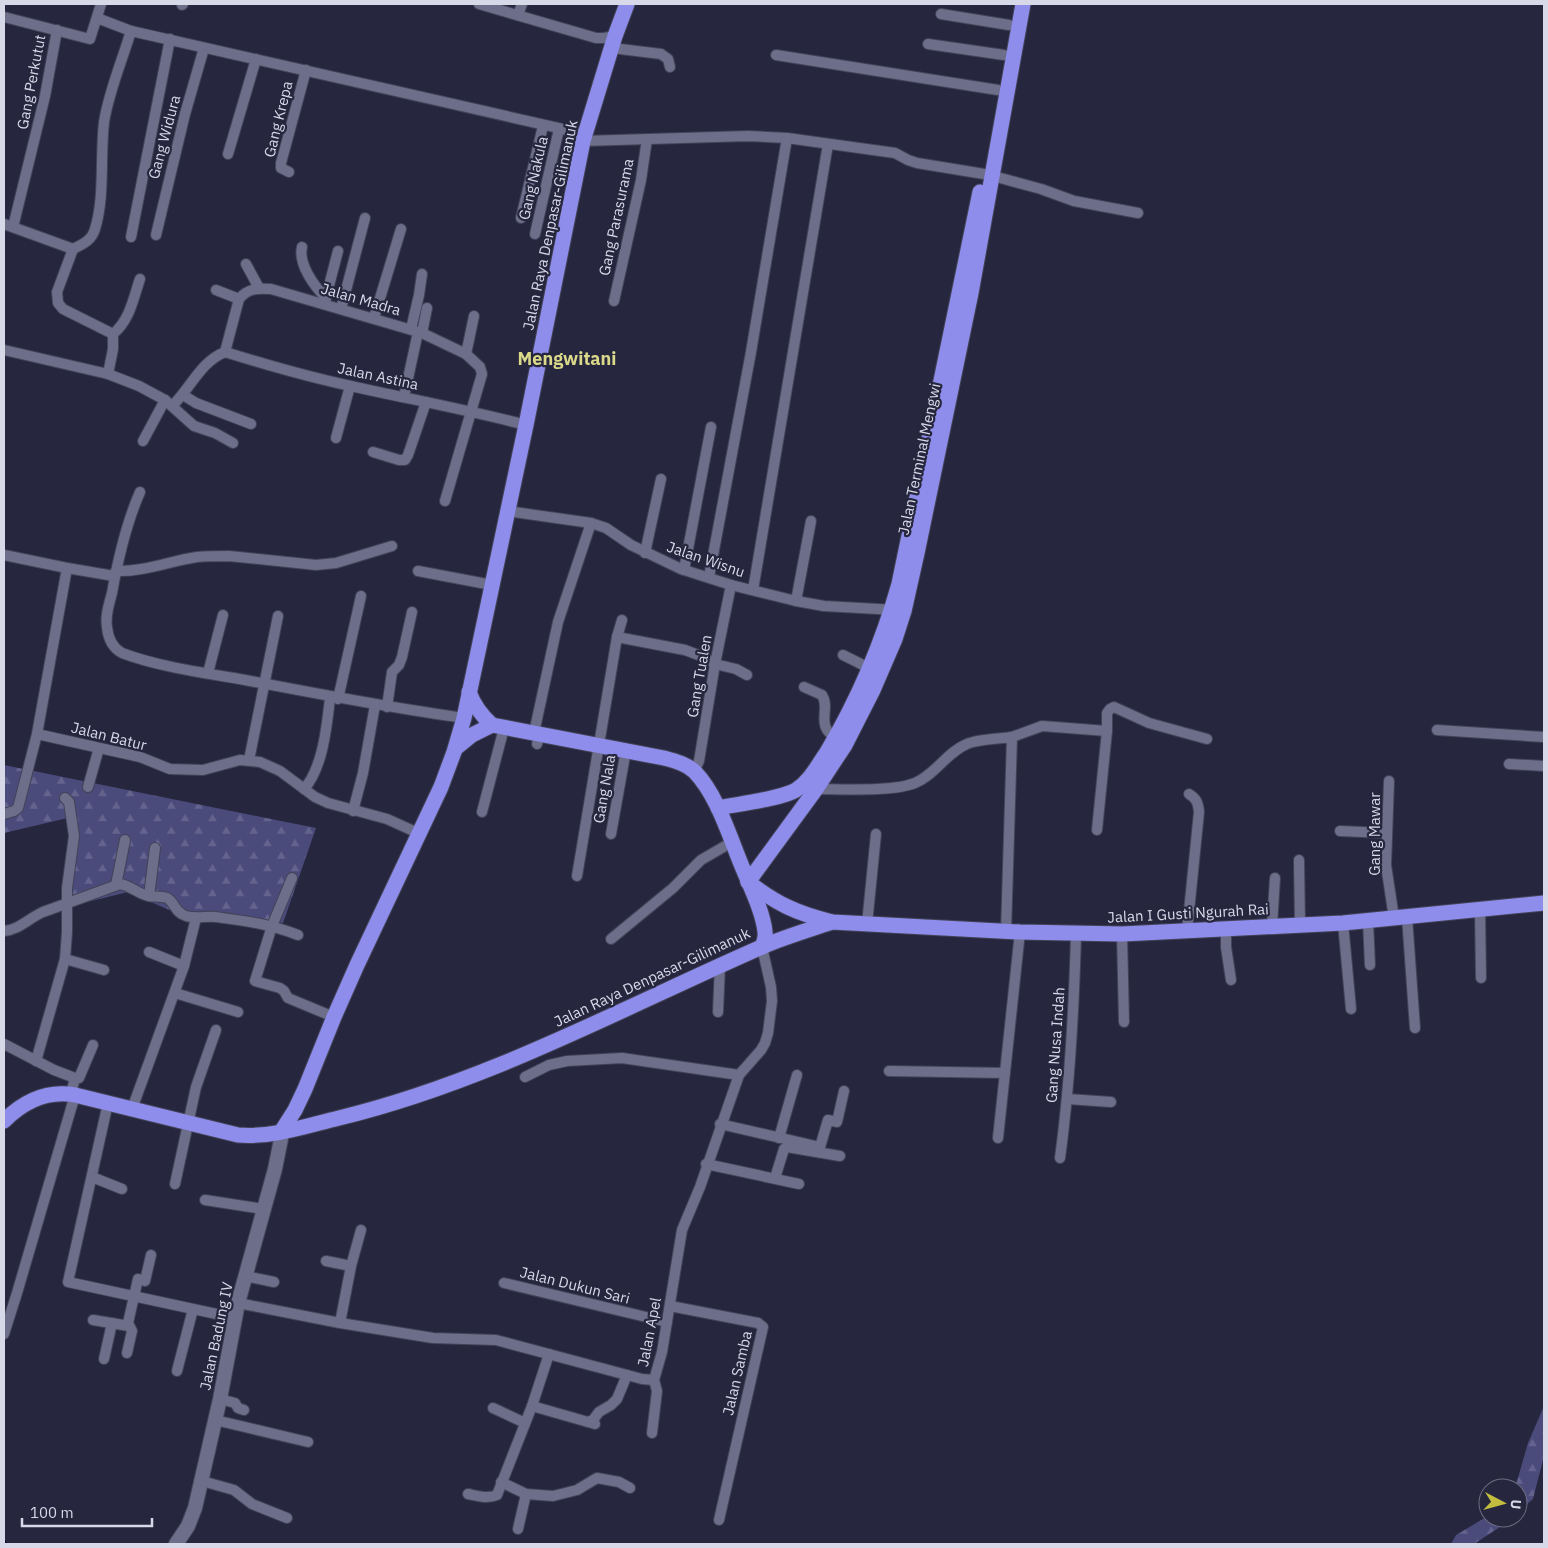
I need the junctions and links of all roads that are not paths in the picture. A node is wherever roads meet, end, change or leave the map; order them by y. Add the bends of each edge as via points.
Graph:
1 (101, 4) edge
2 (479, 4) edge
3 (522, 4) edge
4 (627, 4) edge
5 (1013, 4) edge
6 (1023, 4) edge
7 (941, 14) dead end
8 (518, 15) junction
9 (4, 17) edge
10 (97, 18) junction
11 (1009, 25) junction
12 (56, 30) junction
13 (131, 31) junction
14 (596, 38) junction
15 (170, 39) junction
16 (928, 44) dead end
17 (612, 46) junction
18 (204, 48) junction
19 (776, 55) dead end
20 (1004, 55) junction
21 (256, 59) junction
22 (670, 67) dead end
23 (306, 70) junction
24 (998, 90) junction
25 (543, 126) junction
26 (559, 129) junction
27 (584, 138) junction
28 (787, 138) junction
29 (647, 139) junction
30 (828, 144) junction
31 (228, 154) dead end
32 (289, 172) dead end
33 (988, 175) junction
34 (1138, 212) dead end
35 (365, 218) dead end
36 (521, 218) dead end
37 (9, 225) edge
38 (401, 229) dead end
39 (535, 234) dead end
40 (156, 235) dead end
41 (131, 236) dead end
42 (302, 247) dead end
43 (74, 249) junction
44 (338, 251) dead end
45 (246, 264) dead end
46 (422, 274) dead end
47 (140, 279) dead end
48 (259, 288) junction
49 (216, 290) dead end
50 (239, 299) junction
51 (325, 301) junction
52 (614, 301) dead end
53 (427, 308) dead end
54 (341, 310) junction
55 (474, 316) dead end
56 (374, 318) junction
57 (417, 331) junction
58 (113, 334) junction
59 (4, 350) edge
60 (225, 352) junction
61 (466, 354) junction
62 (108, 374) junction
63 (350, 386) junction
64 (183, 395) junction
65 (404, 397) junction
66 (426, 402) junction
67 (168, 403) junction
68 (472, 411) junction
69 (251, 424) dead end
70 (526, 425) junction
71 (711, 427) dead end
72 (336, 438) dead end
73 (143, 441) dead end
74 (233, 443) dead end
75 (373, 452) dead end
76 (660, 479) dead end
77 (140, 492) dead end
78 (445, 501) dead end
79 (507, 512) junction
80 (811, 521) dead end
81 (591, 523) junction
82 (392, 546) dead end
83 (645, 553) junction
84 (4, 557) edge
85 (67, 568) junction
86 (684, 570) junction
87 (418, 571) dead end
88 (115, 574) junction
89 (709, 577) junction
90 (492, 584) junction
91 (731, 585) junction
92 (753, 590) junction
93 (361, 596) dead end
94 (796, 601) junction
95 (898, 610) junction
96 (412, 612) dead end
97 (223, 616) dead end
98 (278, 616) dead end
99 (622, 620) dead end
100 (616, 637) junction
101 (843, 655) dead end
102 (715, 664) junction
103 (871, 669) junction
104 (208, 673) junction
105 (747, 675) dead end
106 (263, 684) junction
107 (804, 687) dead end
108 (468, 692) junction
109 (334, 698) junction
110 (375, 705) junction
111 (387, 708) junction
112 (464, 718) junction
113 (498, 727) junction
114 (1437, 730) dead end
115 (1106, 731) junction
116 (37, 734) junction
117 (537, 737) junction
118 (1012, 737) junction
119 (1544, 737) edge
120 (1207, 739) dead end
121 (840, 742) junction
122 (598, 744) junction
123 (99, 748) junction
124 (456, 748) junction
125 (626, 750) junction
126 (249, 760) junction
127 (1509, 764) dead end
128 (1544, 766) edge
129 (694, 771) junction
130 (1389, 781) dead end
131 (88, 787) dead end
132 (816, 788) junction
133 (304, 789) junction
134 (1189, 794) dead end
135 (65, 798) dead end
136 (718, 808) junction
137 (353, 811) junction
138 (482, 812) dead end
139 (4, 814) edge
140 (1097, 830) dead end
141 (1340, 831) dead end
142 (418, 833) junction
143 (1386, 833) junction
144 (611, 834) dead end
145 (876, 834) dead end
146 (125, 840) dead end
147 (732, 842) junction
148 (156, 848) dead end
149 (1299, 860) dead end
150 (577, 876) dead end
151 (292, 878) dead end
152 (1275, 878) dead end
153 (748, 882) junction
154 (116, 885) junction
155 (149, 896) junction
156 (68, 903) junction
157 (1544, 903) edge
158 (1480, 910) junction
159 (1400, 917) junction
160 (196, 918) junction
161 (1368, 921) junction
162 (832, 922) junction
163 (1344, 923) junction
164 (867, 924) junction
165 (1300, 925) junction
166 (272, 926) junction
167 (1272, 926) junction
168 (1226, 929) junction
169 (1186, 931) junction
170 (4, 932) edge
171 (1013, 932) junction
172 (1076, 934) junction
173 (1122, 934) junction
174 (298, 935) dead end
175 (611, 939) dead end
176 (762, 947) junction
177 (149, 952) dead end
178 (65, 959) junction
179 (1370, 964) dead end
180 (720, 965) junction
181 (184, 966) junction
182 (104, 970) dead end
183 (1481, 978) dead end
184 (1231, 980) dead end
185 (175, 993) junction
186 (1351, 1009) dead end
187 (238, 1012) dead end
188 (718, 1012) dead end
189 (334, 1017) junction
190 (1124, 1022) dead end
191 (1415, 1028) dead end
192 (216, 1030) dead end
193 (4, 1044) edge
194 (93, 1045) dead end
195 (36, 1061) junction
196 (889, 1071) dead end
197 (1005, 1073) junction
198 (739, 1075) junction
199 (797, 1075) dead end
200 (524, 1077) dead end
201 (75, 1078) junction
202 (305, 1089) junction
203 (844, 1092) dead end
204 (73, 1095) junction
205 (1068, 1099) junction
206 (1110, 1102) dead end
207 (108, 1103) junction
208 (132, 1109) junction
209 (4, 1121) edge
210 (188, 1123) junction
211 (320, 1123) junction
212 (720, 1124) junction
213 (281, 1132) junction
214 (778, 1138) junction
215 (998, 1138) dead end
216 (840, 1156) dead end
217 (1060, 1158) dead end
218 (706, 1164) junction
219 (92, 1177) junction
220 (776, 1178) junction
221 (175, 1184) dead end
222 (799, 1184) dead end
223 (122, 1189) dead end
224 (205, 1200) dead end
225 (263, 1210) junction
226 (361, 1230) dead end
227 (151, 1255) dead end
228 (326, 1261) dead end
229 (351, 1266) junction
230 (245, 1276) junction
231 (274, 1282) dead end
232 (504, 1283) dead end
233 (134, 1295) junction
234 (238, 1303) junction
235 (670, 1306) junction
236 (193, 1309) junction
237 (6, 1318) edge
238 (235, 1318) junction
239 (93, 1320) dead end
240 (667, 1322) junction
241 (112, 1323) junction
242 (340, 1323) junction
243 (129, 1326) junction
244 (4, 1334) edge
245 (127, 1353) dead end
246 (549, 1354) junction
247 (104, 1359) dead end
248 (177, 1372) dead end
249 (627, 1375) junction
250 (654, 1380) junction
251 (220, 1399) junction
252 (532, 1406) junction
253 (493, 1408) dead end
254 (244, 1410) dead end
255 (215, 1420) junction
256 (525, 1423) junction
257 (652, 1433) dead end
258 (308, 1442) dead end
259 (503, 1478) junction
260 (202, 1481) junction
261 (630, 1488) dead end
262 (468, 1494) dead end
263 (526, 1494) junction
264 (287, 1518) dead end
265 (719, 1520) dead end
266 (518, 1529) dead end
267 (176, 1544) edge

1 - 10 street, Gang Perkutut
2 - 8 street
3 - 8 street
4 - 17 highway, Jalan Raya Denpasar-Gilimanuk
5 - 11 highway, Jalan Terminal Mengwi
6 - 33 highway, Jalan Terminal Mengwi
7 - 11 street
8 - 14 street
9 - 12 street, Gang Perkutut
10 - 12 street, Gang Perkutut via 90,39
10 - 13 street
11 - 20 highway, Jalan Terminal Mengwi
12 - 37 street, Gang Perkutut via 45,96
13 - 15 street
13 - 43 street via 104,123 95,230 86,242
14 - 17 street via 604,38
14 - 17 street via 606,48
15 - 18 street
15 - 41 street
16 - 20 street
17 - 22 street via 662,54
17 - 27 highway, Jalan Raya Denpasar-Gilimanuk
18 - 21 street
18 - 40 street, Gang Widura
19 - 24 street
20 - 24 highway, Jalan Terminal Mengwi
21 - 23 street
21 - 31 street
23 - 25 street
23 - 32 street, Gang Krepa via 281,163 281,168
24 - 33 highway, Jalan Terminal Mengwi
25 - 26 street
25 - 36 street
26 - 27 street
26 - 39 street, Gang Nakula
27 - 29 street
27 - 70 highway, Jalan Raya Denpasar-Gilimanuk
28 - 29 street
28 - 30 street
28 - 89 street
29 - 52 street, Gang Parasurama
30 - 33 street via 895,153 917,163
30 - 92 street
33 - 34 street via 1074,201
33 - 95 highway, Jalan Terminal Mengwi via 948,410 922,531
35 - 54 street
37 - 43 street
38 - 56 street
42 - 51 street via 302,258 309,276
43 - 58 street via 57,292 58,303 63,309
44 - 51 street
45 - 48 street
46 - 57 street
47 - 58 street via 128,316
48 - 50 street via 249,290
48 - 51 street, Jalan Madra
49 - 50 street
50 - 60 street
51 - 54 street, Jalan Madra
53 - 57 street
54 - 56 street, Jalan Madra
55 - 61 street
56 - 57 street, Jalan Madra
57 - 61 street, Jalan Madra
57 - 65 street
58 - 62 street
59 - 62 street
60 - 63 street, Jalan Astina via 281,370
60 - 64 street via 205,365
61 - 68 street, Jalan Madra via 482,374
62 - 67 street via 139,386
63 - 65 street, Jalan Astina
63 - 72 street
64 - 67 street
64 - 69 street
65 - 66 street, Jalan Astina
66 - 68 street, Jalan Astina
66 - 75 street via 405,460
67 - 73 street
67 - 74 street via 194,426
68 - 70 street, Jalan Astina
68 - 78 street
70 - 79 highway, Jalan Raya Denpasar-Gilimanuk
71 - 86 street
76 - 83 street
77 - 88 street
79 - 81 street, Jalan Wisnu
79 - 90 highway, Jalan Raya Denpasar-Gilimanuk
80 - 94 street
81 - 83 street, Jalan Wisnu via 606,528
81 - 117 street via 558,622
82 - 88 street via 316,566 217,556
83 - 86 street, Jalan Wisnu
84 - 85 street
85 - 88 street
85 - 116 street
86 - 89 street, Jalan Wisnu
87 - 90 street
88 - 104 street via 107,627 116,650 132,657
89 - 91 street, Jalan Wisnu
90 - 108 highway, Jalan Raya Denpasar-Gilimanuk
91 - 92 street, Jalan Wisnu
91 - 102 street, Gang Tualen
92 - 94 street, Jalan Wisnu
93 - 109 street
94 - 95 street, Jalan Wisnu via 824,606
95 - 103 highway, Jalan Terminal Mengwi
95 - 121 highway, Jalan Terminal Mengwi via 895,639 876,682
96 - 111 street via 402,657 392,672
97 - 104 street
98 - 106 street
99 - 100 street
100 - 102 street via 686,650
100 - 122 street
101 - 103 street
102 - 105 street
102 - 129 street, Gang Tualen via 703,741
103 - 121 highway, Jalan Terminal Mengwi
104 - 106 street
106 - 109 street
106 - 126 street
107 - 121 street via 822,695 827,730
108 - 112 highway, Jalan Raya Denpasar-Gilimanuk
108 - 113 highway via 482,716
109 - 110 street
109 - 133 street via 316,767
110 - 111 street
110 - 137 street
111 - 112 street
112 - 124 highway, Jalan Raya Denpasar-Gilimanuk
113 - 117 highway, Jalan Raya Denpasar-Gilimanuk
113 - 124 highway via 472,735
113 - 138 street
114 - 119 street
115 - 118 street via 1042,726
115 - 120 street via 1107,713 1114,707 1149,723
115 - 140 street
116 - 123 street, Jalan Batur
116 - 139 street via 18,808
117 - 122 highway, Jalan Raya Denpasar-Gilimanuk
118 - 132 street via 968,744 913,784
118 - 171 street
121 - 132 highway, Jalan Terminal Mengwi
121 - 136 highway, Jalan Terminal Mengwi via 794,791
122 - 125 highway, Jalan Raya Denpasar-Gilimanuk
122 - 150 street
123 - 126 street, Jalan Batur via 181,770 212,768
123 - 131 street
124 - 142 highway, Jalan Raya Denpasar-Gilimanuk
125 - 129 highway, Jalan Raya Denpasar-Gilimanuk via 679,762
125 - 144 street, Gang Nala
126 - 133 street, Jalan Batur via 280,770
127 - 128 street
129 - 136 highway, Jalan Raya Denpasar-Gilimanuk
130 - 143 street, Gang Mawar
132 - 153 highway, Jalan Terminal Mengwi
133 - 137 street, Jalan Batur via 328,803
134 - 169 street via 1196,799 1198,812
135 - 156 street via 69,802 74,836 68,874
136 - 147 highway, Jalan Raya Denpasar-Gilimanuk
137 - 142 street, Jalan Batur via 387,819
141 - 143 street
142 - 189 highway, Jalan Raya Denpasar-Gilimanuk
143 - 159 street, Gang Mawar via 1386,865
145 - 164 street
146 - 154 street
147 - 153 highway, Jalan Raya Denpasar-Gilimanuk
147 - 175 street via 701,860 673,888
148 - 155 street
149 - 165 street
151 - 166 street
152 - 167 street
153 - 162 highway via 797,913
153 - 176 highway, Jalan Raya Denpasar-Gilimanuk via 763,921 765,936
154 - 155 street via 131,886
154 - 156 street
155 - 160 street via 166,898 177,912
156 - 170 street via 32,917 17,929
156 - 178 street
157 - 158 highway, Jalan I Gusti Ngurah Rai
158 - 159 highway, Jalan I Gusti Ngurah Rai
158 - 183 street
159 - 161 highway, Jalan I Gusti Ngurah Rai
159 - 191 street, Gang Mawar
160 - 166 street via 214,916
160 - 181 street
161 - 163 highway, Jalan I Gusti Ngurah Rai
161 - 179 street
162 - 164 highway, Jalan I Gusti Ngurah Rai
162 - 176 highway
163 - 165 highway, Jalan I Gusti Ngurah Rai
163 - 186 street
164 - 171 highway, Jalan I Gusti Ngurah Rai
165 - 167 highway, Jalan I Gusti Ngurah Rai
166 - 174 street
166 - 189 street via 255,981 280,988 288,998
167 - 168 highway, Jalan I Gusti Ngurah Rai
168 - 169 highway, Jalan I Gusti Ngurah Rai
168 - 184 street
169 - 173 highway, Jalan I Gusti Ngurah Rai
171 - 172 highway, Jalan I Gusti Ngurah Rai
171 - 197 street
172 - 173 highway, Jalan I Gusti Ngurah Rai
172 - 205 street, Gang Nusa Indah
173 - 190 street
176 - 180 highway, Jalan Raya Denpasar-Gilimanuk
176 - 198 street, Jalan Apel via 771,987 769,1028 765,1044
177 - 181 street
178 - 182 street
178 - 195 street
180 - 188 street
180 - 211 highway, Jalan Raya Denpasar-Gilimanuk via 444,1087
181 - 185 street
185 - 187 street
185 - 208 street
189 - 202 highway, Jalan Raya Denpasar-Gilimanuk
192 - 210 street via 196,1087
193 - 195 street
194 - 201 street via 79,1078
195 - 201 street
196 - 197 street
197 - 215 street
198 - 200 street via 622,1058 549,1065
198 - 212 street, Jalan Apel
199 - 214 street
201 - 204 street
202 - 211 highway via 305,1109
202 - 213 highway, Jalan Raya Denpasar-Gilimanuk
203 - 214 street via 837,1122 828,1120 820,1147
204 - 207 highway, Jalan Raya Denpasar-Gilimanuk
204 - 209 highway, Jalan Raya Denpasar-Gilimanuk via 60,1093 38,1098 22,1105
204 - 237 street
205 - 206 street
205 - 217 street, Gang Nusa Indah
207 - 208 highway, Jalan Raya Denpasar-Gilimanuk
207 - 219 street
208 - 210 highway, Jalan Raya Denpasar-Gilimanuk
210 - 213 highway, Jalan Raya Denpasar-Gilimanuk via 238,1135
210 - 221 street
211 - 213 highway, Jalan Raya Denpasar-Gilimanuk
212 - 214 street
212 - 218 street, Jalan Apel
213 - 225 street, Jalan Badung IV
216 - 220 street via 787,1147
218 - 220 street
218 - 235 street, Jalan Apel via 682,1230
219 - 223 street
219 - 233 street via 68,1282
220 - 222 street
224 - 225 street
225 - 230 street, Jalan Badung IV
226 - 229 street
227 - 233 street via 145,1281 138,1279
228 - 229 street
229 - 242 street
230 - 231 street
230 - 234 street, Jalan Badung IV
232 - 240 street, Jalan Dukun Sari
233 - 236 street
233 - 243 street
234 - 238 street, Jalan Badung IV
234 - 242 street, Jalan Apel
235 - 240 street, Jalan Apel
235 - 265 street, Jalan Samba via 758,1323 763,1327
236 - 238 street
236 - 248 street
237 - 244 street
238 - 251 street, Jalan Badung IV
239 - 241 street
240 - 250 street, Jalan Apel
241 - 243 street
241 - 247 street
242 - 246 street, Jalan Apel via 433,1338 496,1340
243 - 245 street via 132,1331
246 - 249 street, Jalan Apel
246 - 252 street
249 - 250 street, Jalan Apel
249 - 252 street via 617,1399 599,1412 591,1423
250 - 257 street via 657,1391
251 - 254 street via 235,1403
251 - 255 street, Jalan Badung IV
252 - 256 street
253 - 256 street
255 - 258 street
255 - 260 street, Jalan Badung IV
256 - 259 street
259 - 262 street via 496,1496
259 - 263 street
260 - 264 street via 234,1490 252,1504
260 - 267 street, Jalan Badung IV via 188,1526
261 - 263 street via 619,1482 597,1478 578,1490 561,1494
263 - 266 street

